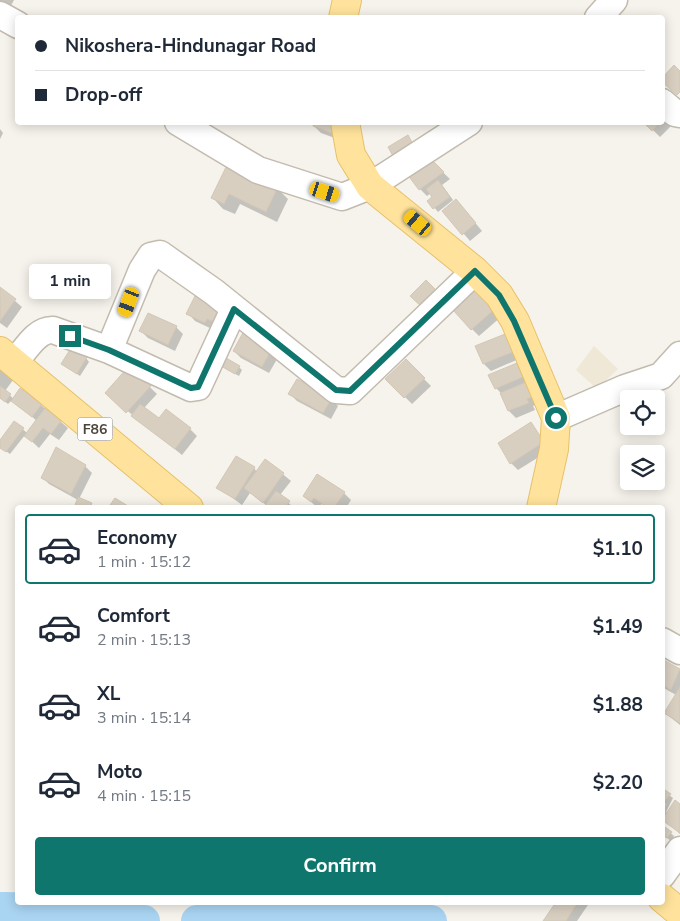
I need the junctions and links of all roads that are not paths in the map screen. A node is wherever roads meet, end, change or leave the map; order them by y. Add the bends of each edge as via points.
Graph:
1 (347, 0) edge
2 (614, 0) edge
3 (0, 15) edge
4 (344, 15) edge
5 (601, 15) edge
6 (15, 23) edge
7 (665, 105) edge
8 (680, 114) edge
9 (183, 125) edge
10 (346, 125) edge
11 (465, 125) edge
12 (370, 186) junction
13 (475, 271) junction
14 (234, 309) junction
15 (109, 350) junction
16 (680, 355) edge
17 (7, 357) edge
18 (556, 418) junction
19 (185, 505) edge
20 (542, 505) edge
21 (665, 643) edge
22 (680, 651) edge
23 (680, 850) edge
24 (665, 871) edge
25 (665, 900) edge
26 (680, 913) edge

1 - 4 main road
2 - 5 street
3 - 6 street
7 - 8 street
9 - 12 street via 258,170 342,197
10 - 12 main road via 351,154
11 - 12 street
12 - 13 main road
13 - 14 street via 350,391 336,390
13 - 18 main road via 499,295 514,321
14 - 15 street via 198,387 191,388
14 - 15 street via 177,264 160,254 151,256 142,270
15 - 17 street via 47,329
16 - 18 street via 661,376 624,388
17 - 19 main road, F86
18 - 20 main road via 554,449
21 - 22 street
23 - 24 street
25 - 26 main road

